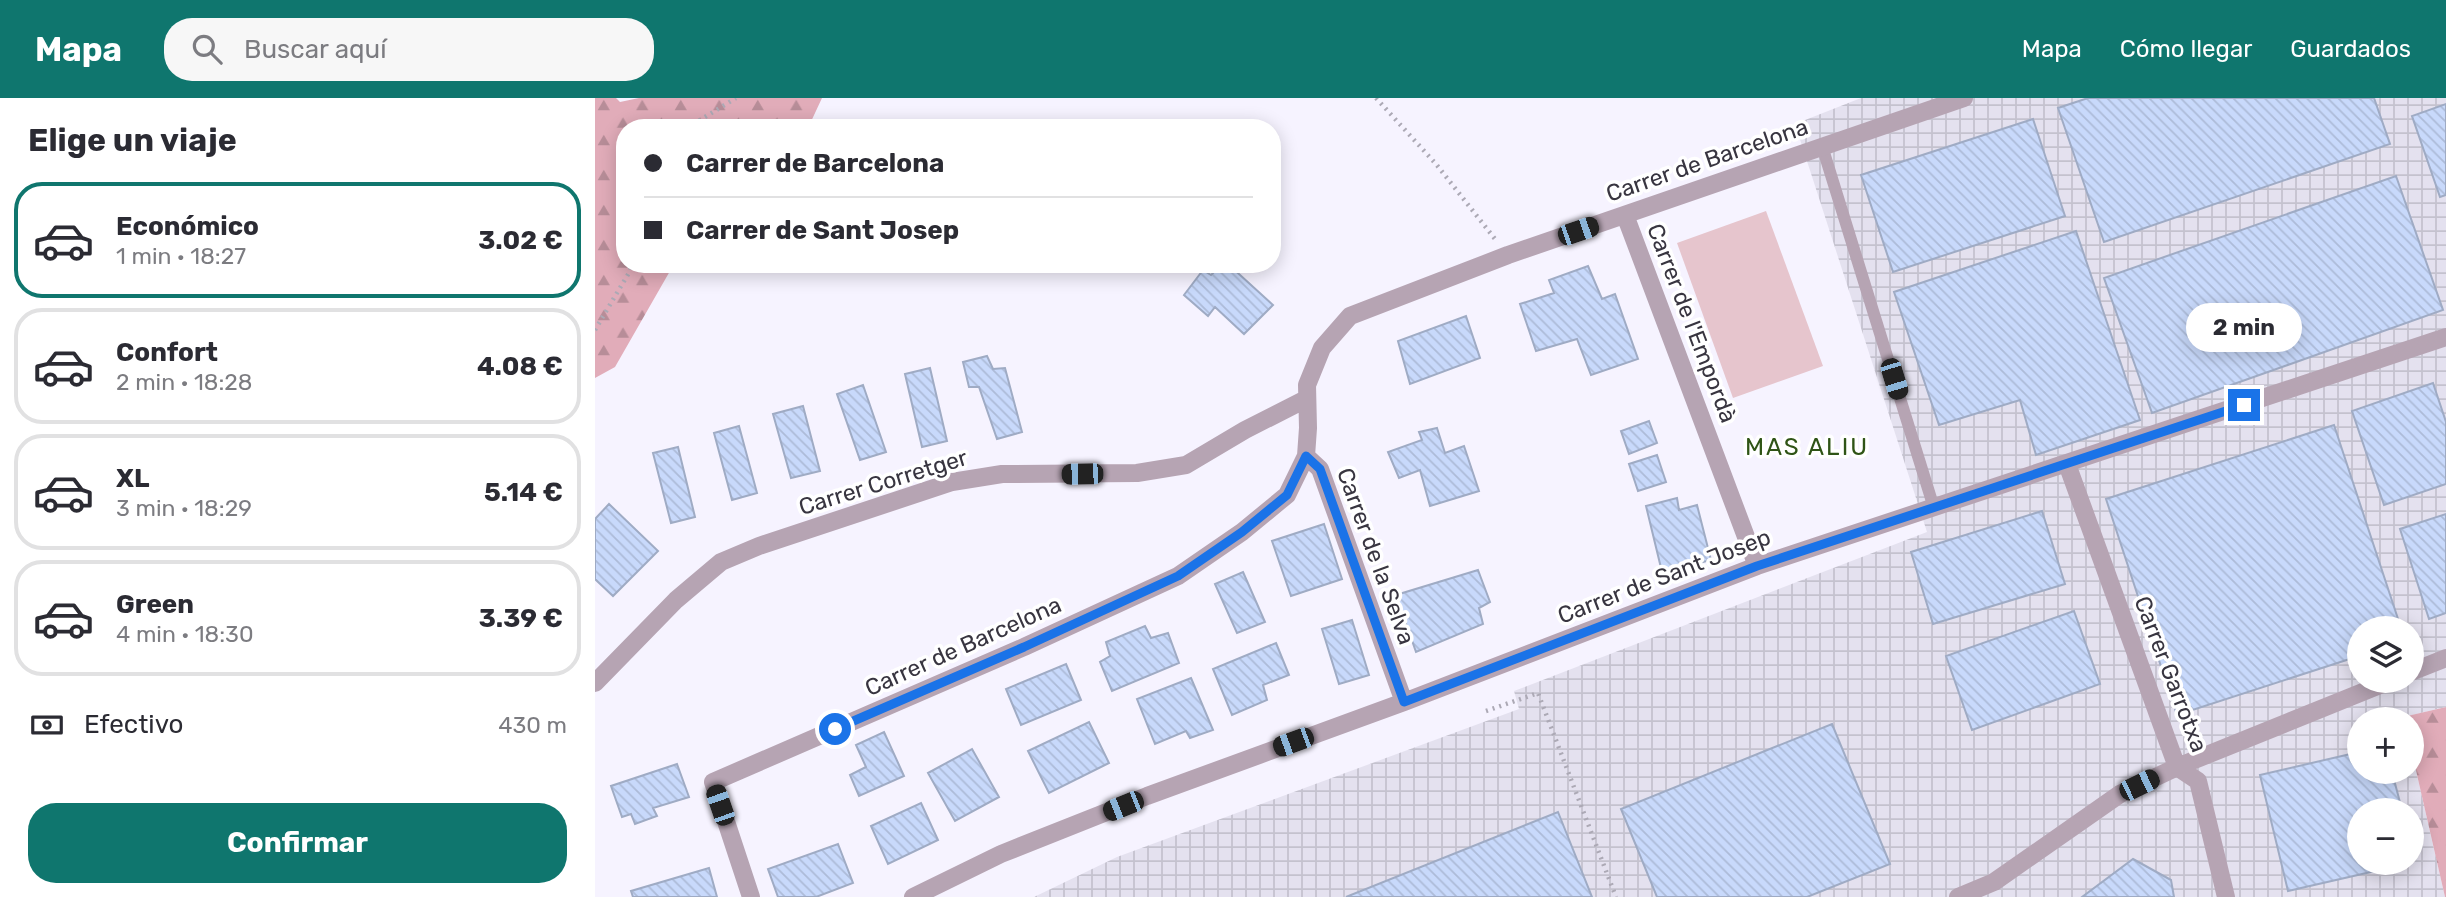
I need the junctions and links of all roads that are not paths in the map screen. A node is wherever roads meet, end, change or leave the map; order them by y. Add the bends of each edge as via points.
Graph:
1 (1964, 98) edge
2 (1822, 146) junction
3 (1625, 215) junction
4 (1350, 316) joint
5 (2446, 337) edge
6 (1306, 399) junction
7 (1306, 456) junction
8 (2067, 464) junction
9 (1934, 508) junction
10 (1757, 566) junction
11 (2446, 658) edge
12 (2424, 667) edge
13 (595, 683) edge
14 (2361, 693) edge
15 (1404, 702) junction
16 (2177, 767) junction
17 (751, 897) edge
18 (913, 897) edge
19 (1958, 897) edge
20 (2226, 897) edge

1 - 2 street, Carrer de Barcelona
2 - 3 street, Carrer de Barcelona
2 - 9 lane
3 - 4 street, Carrer de Barcelona
3 - 10 street, Carrer de l'Empordà
4 - 6 street, Carrer de la Selva via 1322,348 1307,384
5 - 8 street, Carrer de Sant Josep
6 - 7 street, Carrer de la Selva
6 - 13 street, Carrer Corretger via 1186,465 1137,473 1002,474 952,482 759,546 721,562 676,600
7 - 15 street, Carrer de la Selva via 1320,469
7 - 17 street, Carrer de Barcelona via 1287,495 1178,576 713,782
8 - 9 street, Carrer de Sant Josep
8 - 16 street, Carrer Garrotxa
9 - 10 street, Carrer de Sant Josep
10 - 15 street, Carrer de Sant Josep
11 - 12 street
14 - 16 street
15 - 18 street, Carrer de Sant Josep via 1147,796 1001,854
16 - 19 street via 2120,794 1994,881
16 - 20 street, Carrer Garrotxa via 2198,781

